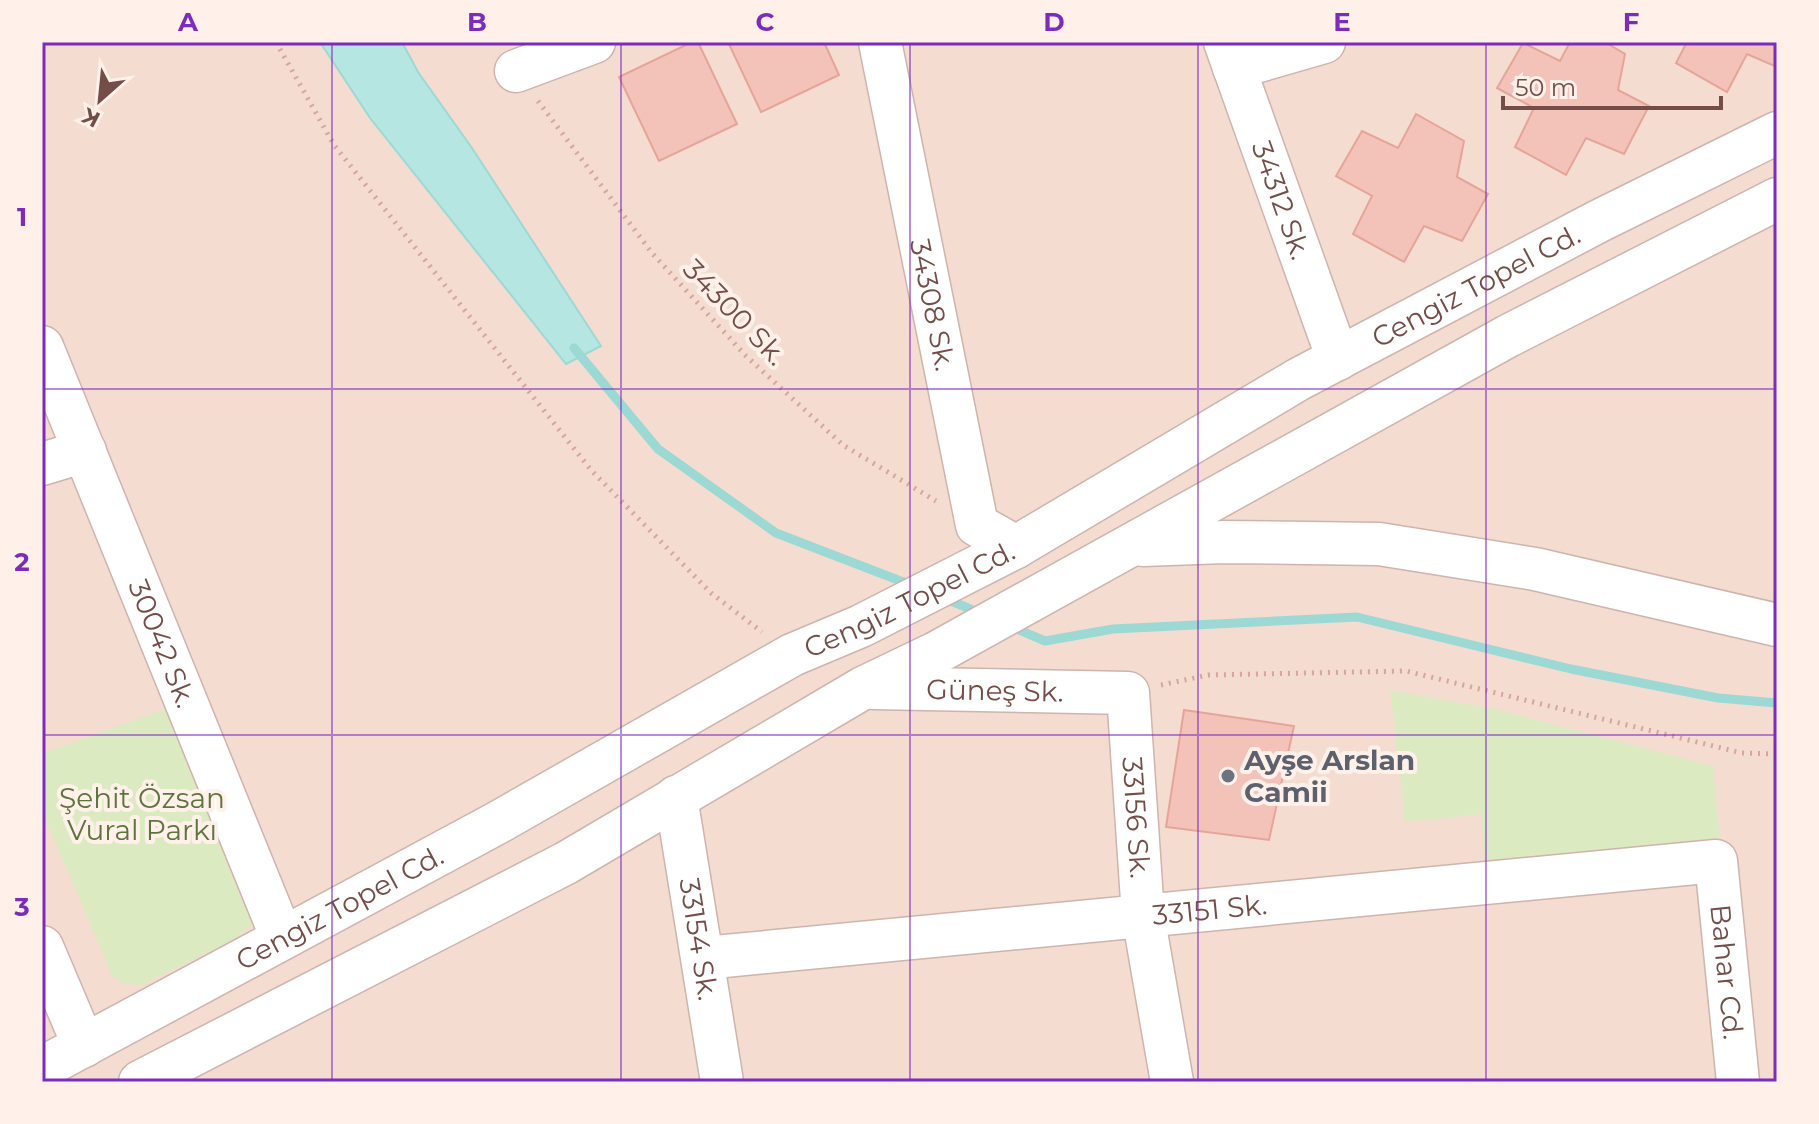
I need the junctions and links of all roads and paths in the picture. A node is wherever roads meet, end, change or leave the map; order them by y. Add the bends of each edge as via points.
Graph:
1 (276, 42) edge
2 (594, 42) edge
3 (880, 42) edge
4 (1324, 42) edge
5 (1230, 55) edge
6 (516, 71) joint
7 (1777, 133) edge
8 (1777, 199) edge
9 (42, 347) edge
10 (1338, 359) junction
11 (85, 451) junction
12 (42, 464) edge
13 (977, 525) junction
14 (1133, 545) junction
15 (1016, 547) junction
16 (1777, 625) edge
17 (792, 655) junction
18 (863, 688) junction
19 (1128, 693) junction
20 (1777, 754) edge
21 (676, 797) junction
22 (1716, 861) joint
23 (1143, 915) junction
24 (282, 938) junction
25 (42, 947) edge
26 (704, 958) junction
27 (84, 1046) junction
28 (42, 1068) edge
29 (140, 1082) edge
30 (722, 1082) edge
31 (1172, 1082) edge
32 (1738, 1082) edge

1 - 17 path via 334,145 591,470 711,593
2 - 6 street
3 - 13 street, 34308 Sk.
4 - 5 street
5 - 10 street, 34312 Sk.
6 - 13 path, 34300 Sk. via 652,253 746,356 843,445
7 - 10 street, Cengiz Topel Cd.
8 - 14 street, Cengiz Topel Cd. via 1508,336
9 - 11 street, 30042 Sk.
10 - 15 street, Cengiz Topel Cd.
11 - 12 street
11 - 24 street, 30042 Sk.
13 - 15 street
14 - 16 street via 1379,544 1535,569
14 - 18 street, Cengiz Topel Cd.
15 - 17 street, Cengiz Topel Cd.
17 - 24 street, Cengiz Topel Cd.
18 - 19 street, Güneş Sk.
18 - 21 street, Cengiz Topel Cd.
19 - 20 path via 1208,675 1406,671 1742,753
19 - 23 street, 33156 Sk.
21 - 26 street, 33154 Sk.
21 - 29 street, Cengiz Topel Cd. via 566,863
22 - 23 street, 33151 Sk.
22 - 32 street, Bahar Cd.
23 - 26 street, 33151 Sk.
23 - 31 street, 33156 Sk.
24 - 27 street, Cengiz Topel Cd.
25 - 27 street
26 - 30 street, 33154 Sk.
27 - 28 street, Cengiz Topel Cd.

